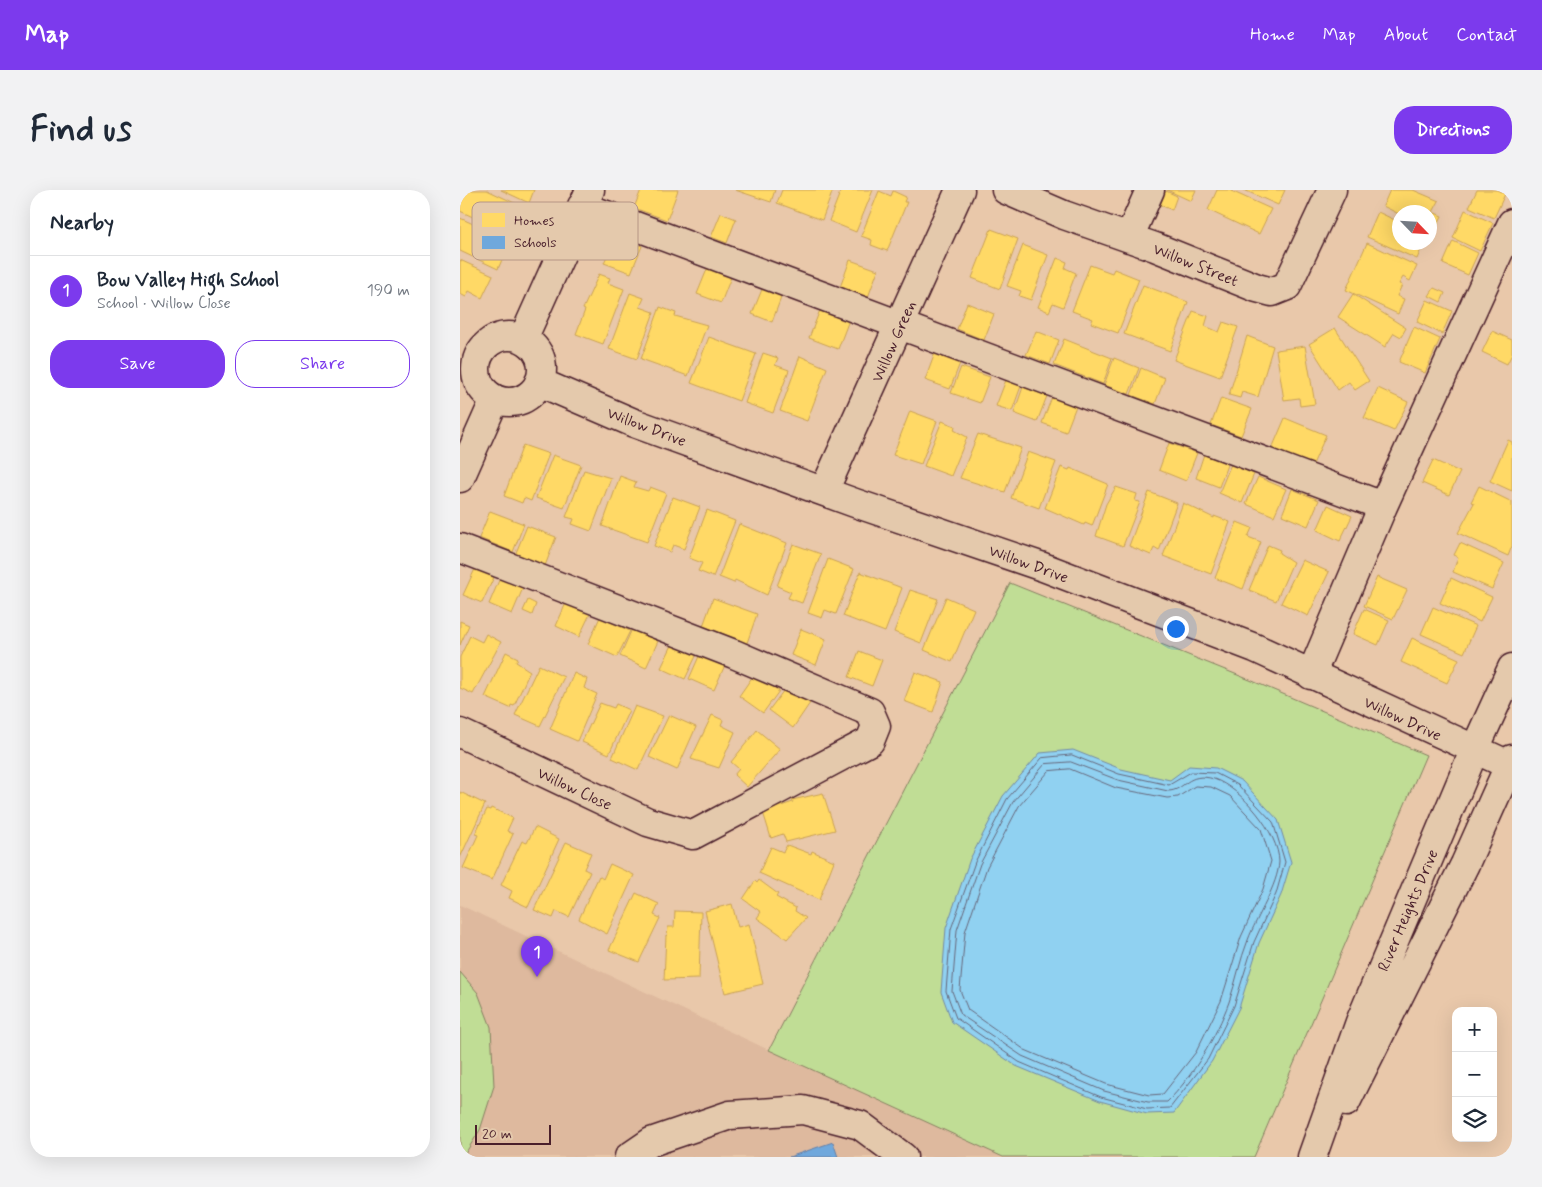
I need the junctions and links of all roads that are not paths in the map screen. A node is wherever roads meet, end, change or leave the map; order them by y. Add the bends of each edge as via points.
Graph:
1 (960, 190) edge
2 (1006, 190) edge
3 (1150, 190) edge
4 (1332, 190) edge
5 (638, 219) edge
6 (1512, 224) edge
7 (1129, 238) junction
8 (558, 260) edge
9 (900, 325) junction
10 (522, 339) junction
11 (469, 351) edge
12 (539, 382) junction
13 (495, 399) junction
14 (460, 478) edge
15 (824, 491) junction
16 (1383, 506) junction
17 (460, 548) edge
18 (1512, 668) edge
19 (1312, 675) junction
20 (460, 734) edge
21 (1474, 751) junction
22 (1511, 762) edge
23 (629, 1157) edge
24 (902, 1157) edge
25 (1312, 1157) edge
26 (1318, 1157) edge

1 - 9 street, Willow Green
2 - 7 street, Willow Street
3 - 7 street
4 - 7 street, Willow Street via 1287,286 1272,292
5 - 9 street
6 - 16 street
8 - 10 street
9 - 15 street, Willow Green
9 - 16 street
10 - 11 street via 497,338
10 - 12 street via 536,350 541,361
11 - 13 street via 480,385
12 - 13 street via 534,391 516,402
12 - 15 street, Willow Drive via 634,423
13 - 14 street
15 - 19 street, Willow Drive via 1043,567 1255,648
16 - 19 street
17 - 20 street, Willow Close via 734,654 870,712 876,726 870,741 693,835 648,822
18 - 21 street, River Heights Drive
19 - 21 street, Willow Drive
21 - 22 street, Willow Drive
21 - 25 street, River Heights Drive via 1360,1022
22 - 26 street, River Heights Drive via 1380,1038
23 - 24 street via 651,1142 730,1115 802,1110 860,1125

